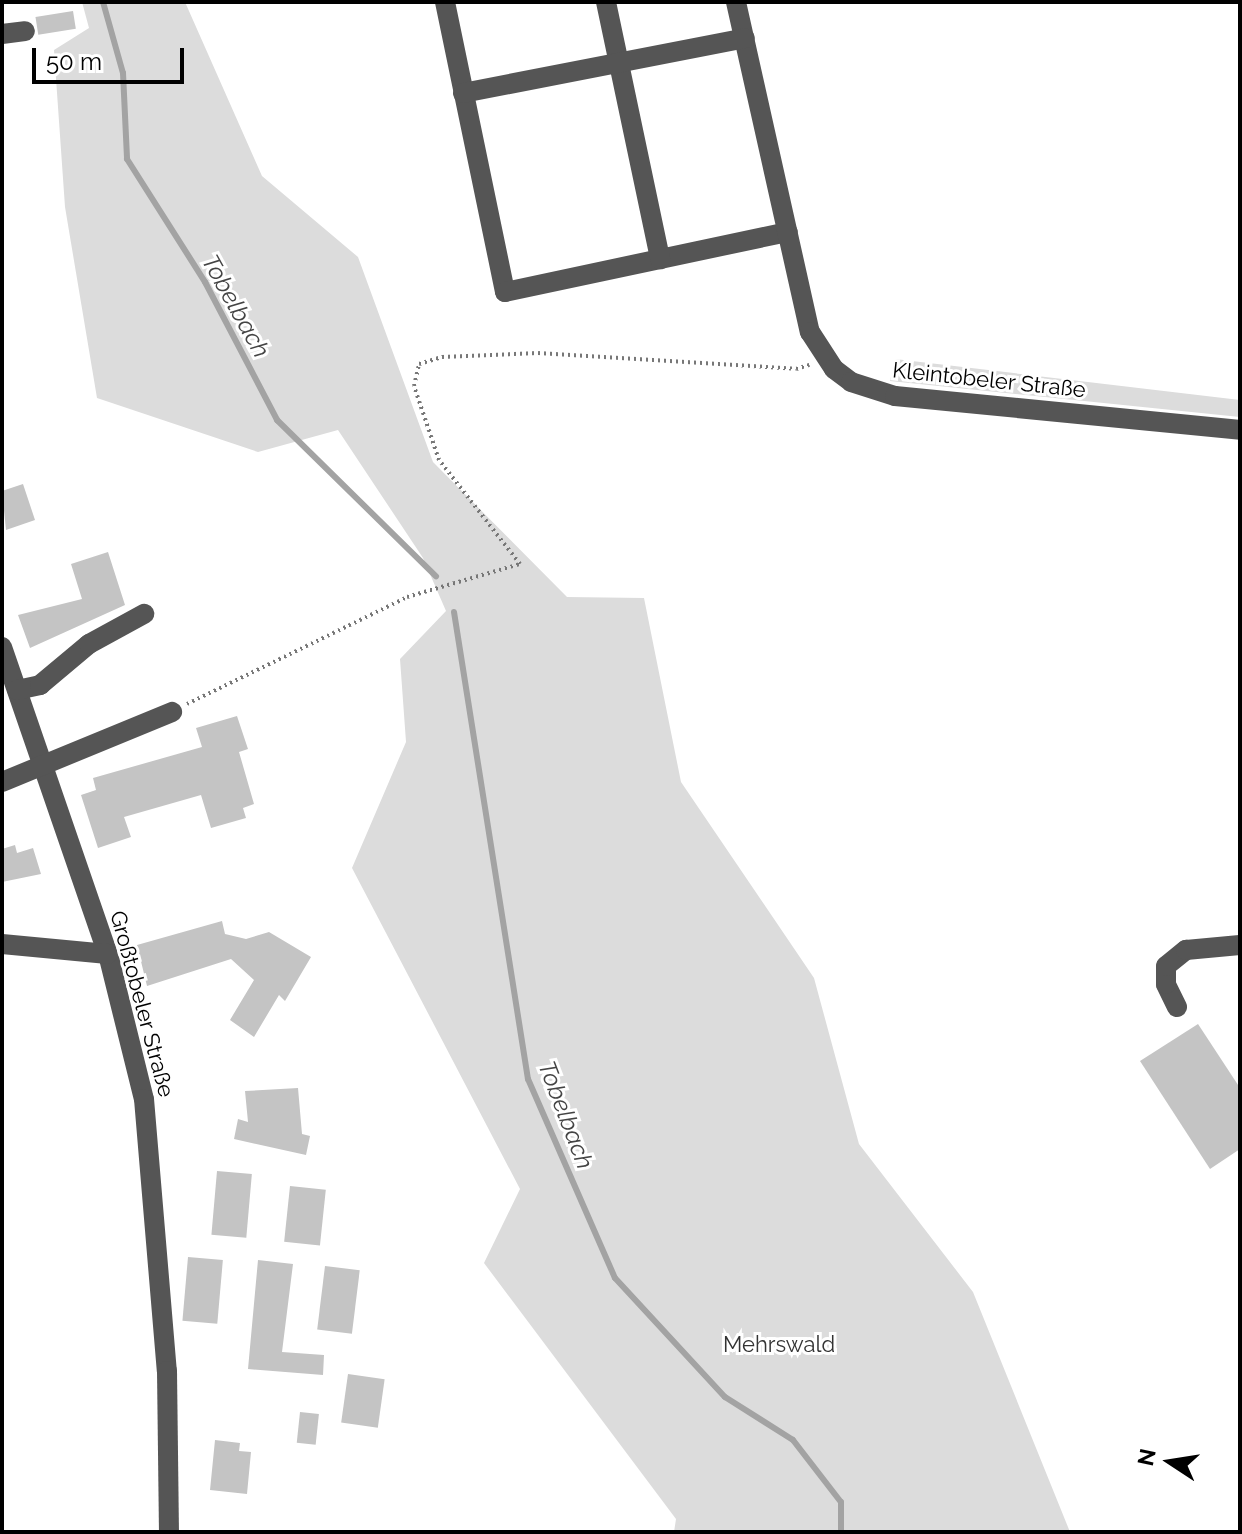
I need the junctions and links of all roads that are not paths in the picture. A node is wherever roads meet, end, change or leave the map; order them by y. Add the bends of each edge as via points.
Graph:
1 (445, 2) edge
2 (606, 2) edge
3 (736, 2) edge
4 (25, 31) dead end
5 (2, 34) edge
6 (745, 38) junction
7 (619, 62) junction
8 (463, 93) junction
9 (788, 232) junction
10 (660, 259) junction
11 (1240, 430) edge
12 (144, 614) dead end
13 (2, 647) edge
14 (17, 690) junction
15 (172, 712) road end
16 (43, 766) junction
17 (2, 782) edge
18 (2, 944) edge
19 (1240, 945) edge
20 (108, 954) junction
21 (1177, 1007) dead end
22 (169, 1532) edge

1 - 8 street
2 - 7 street
3 - 6 street, Kleintobeler Straße
4 - 5 street
6 - 7 street
6 - 9 street, Kleintobeler Straße
7 - 8 street
7 - 10 street
8 - 10 street via 505,292
9 - 10 street
9 - 11 street, Kleintobeler Straße via 810,332 826,359 851,382 895,396
12 - 14 street via 89,644 40,685
13 - 14 street, Großtobeler Straße
14 - 16 street, Großtobeler Straße
15 - 16 street
16 - 17 street
16 - 20 street, Großtobeler Straße
18 - 20 street
19 - 21 street via 1186,950 1166,966 1166,984
20 - 22 street, Großtobeler Straße via 144,1099 167,1371

